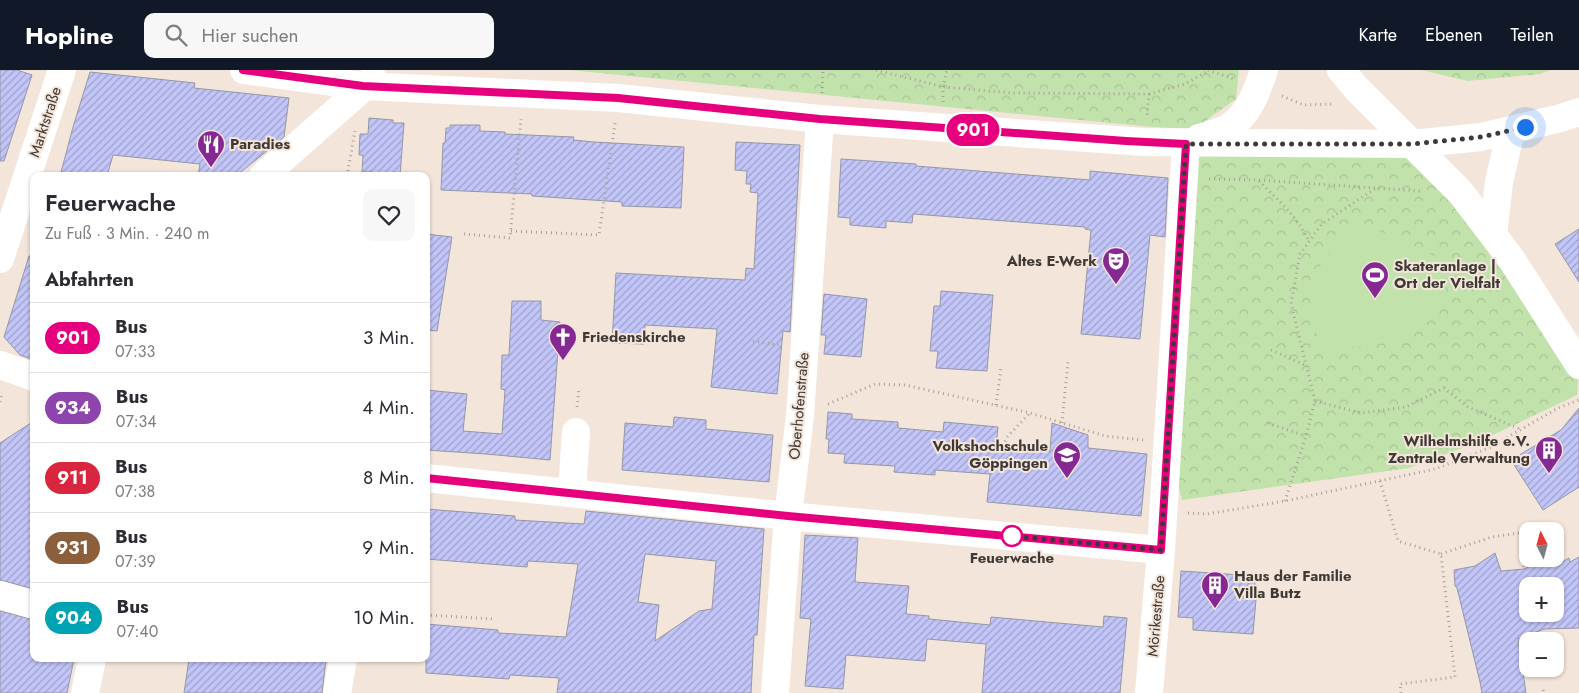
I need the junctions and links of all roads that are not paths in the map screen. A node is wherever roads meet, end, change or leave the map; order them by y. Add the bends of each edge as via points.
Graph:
1 (62, 70) edge
2 (244, 70) edge
3 (384, 70) edge
4 (1264, 70) edge
5 (1341, 70) edge
6 (363, 86) junction
7 (1579, 112) edge
8 (820, 119) junction
9 (1511, 130) junction
10 (1186, 144) junction
11 (1412, 144) junction
12 (267, 172) edge
13 (1493, 235) junction
14 (0, 259) edge
15 (0, 365) edge
16 (1579, 365) edge
17 (30, 376) edge
18 (576, 424) road end
19 (430, 478) edge
20 (572, 493) junction
21 (788, 516) junction
22 (1161, 550) junction
23 (0, 595) edge
24 (30, 604) edge
25 (91, 662) edge
26 (342, 662) edge
27 (85, 693) edge
28 (337, 693) edge
29 (775, 693) edge
30 (1149, 693) edge

1 - 14 street, Marktstraße
2 - 6 street
3 - 6 street
4 - 10 street via 1244,114 1229,127
5 - 11 street
6 - 8 street via 618,98
6 - 12 street
7 - 9 street
8 - 10 street
8 - 21 street, Oberhofenstraße via 800,416
9 - 11 street via 1481,137
9 - 13 street
10 - 11 street
10 - 22 street, Mörikestraße
11 - 13 street via 1461,193
13 - 16 street
15 - 17 street
18 - 20 street
19 - 20 street
20 - 21 street
21 - 22 street
21 - 29 street, Oberhofenstraße
22 - 30 street, Mörikestraße
23 - 24 street
25 - 27 street
26 - 28 street

